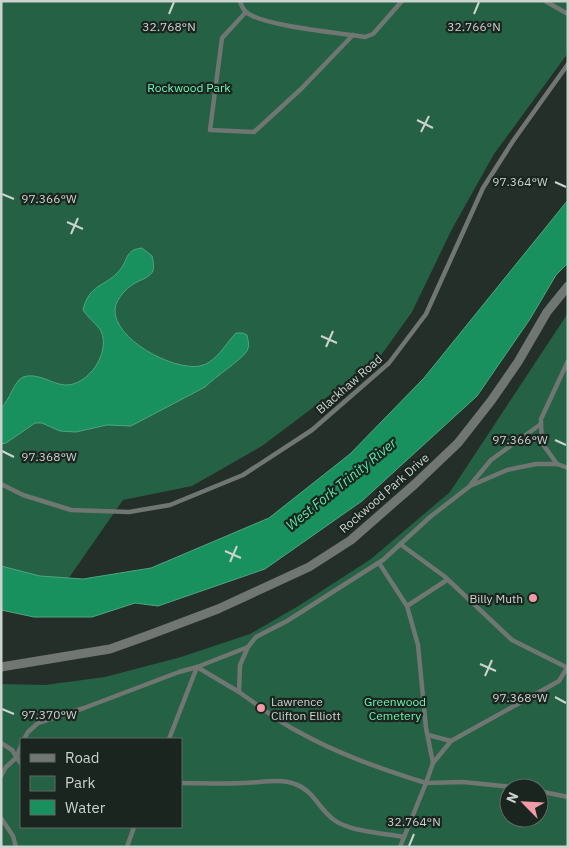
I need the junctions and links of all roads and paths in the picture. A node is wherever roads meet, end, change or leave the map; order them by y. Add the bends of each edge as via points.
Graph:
1 (240, 1) edge
2 (402, 1) edge
3 (545, 1) edge
4 (246, 12) junction
5 (568, 14) edge
6 (353, 35) junction
7 (568, 64) edge
8 (568, 286) edge
9 (568, 361) edge
10 (541, 424) junction
11 (557, 464) junction
12 (568, 468) edge
13 (1, 484) edge
14 (470, 486) junction
15 (400, 544) junction
16 (379, 562) junction
17 (447, 580) junction
18 (407, 606) junction
19 (248, 647) junction
20 (1, 667) edge
21 (197, 667) junction
22 (568, 668) edge
23 (239, 692) junction
24 (428, 735) junction
25 (25, 738) edge
26 (168, 738) edge
27 (451, 742) junction
28 (1, 743) edge
29 (20, 748) edge
30 (16, 758) junction
31 (20, 763) edge
32 (433, 763) junction
33 (1, 776) edge
34 (426, 782) junction
35 (182, 783) edge
36 (499, 786) edge
37 (549, 793) edge
38 (568, 797) edge
39 (1, 818) edge
40 (134, 828) edge
41 (404, 837) junction
42 (16, 847) edge
43 (127, 847) edge
44 (400, 847) edge

1 - 4 lane
2 - 6 lane via 374,34
3 - 5 lane
4 - 6 lane via 257,18 289,25
4 - 6 lane via 222,38 210,130 254,132
7 - 13 lane, Blackhaw Road via 483,188 426,314 389,363 312,430 243,475 170,505 129,512 72,510 23,496
8 - 20 street, Rockwood Park Drive via 547,312 491,402 458,443 351,540 309,567 218,609 149,635 110,649
9 - 10 lane
10 - 11 lane via 542,443
10 - 14 lane via 491,460
11 - 12 lane
11 - 14 lane via 536,464 507,470
14 - 15 lane
15 - 16 lane
15 - 17 lane
16 - 18 lane
16 - 19 lane via 256,637
17 - 18 lane
17 - 22 lane via 512,640
18 - 24 lane via 418,645
19 - 21 lane
19 - 23 lane via 240,665
21 - 23 lane
21 - 25 lane via 38,723
21 - 26 lane
22 - 27 lane via 559,681
23 - 34 lane via 318,743 365,763
24 - 27 lane
24 - 32 lane
27 - 32 lane
28 - 30 lane via 12,750
29 - 30 lane
30 - 31 lane
30 - 33 lane
32 - 34 lane
34 - 36 lane
34 - 41 lane
35 - 41 lane via 281,780 309,791 334,820 349,827
37 - 38 lane
39 - 42 lane
40 - 43 lane
41 - 44 lane

